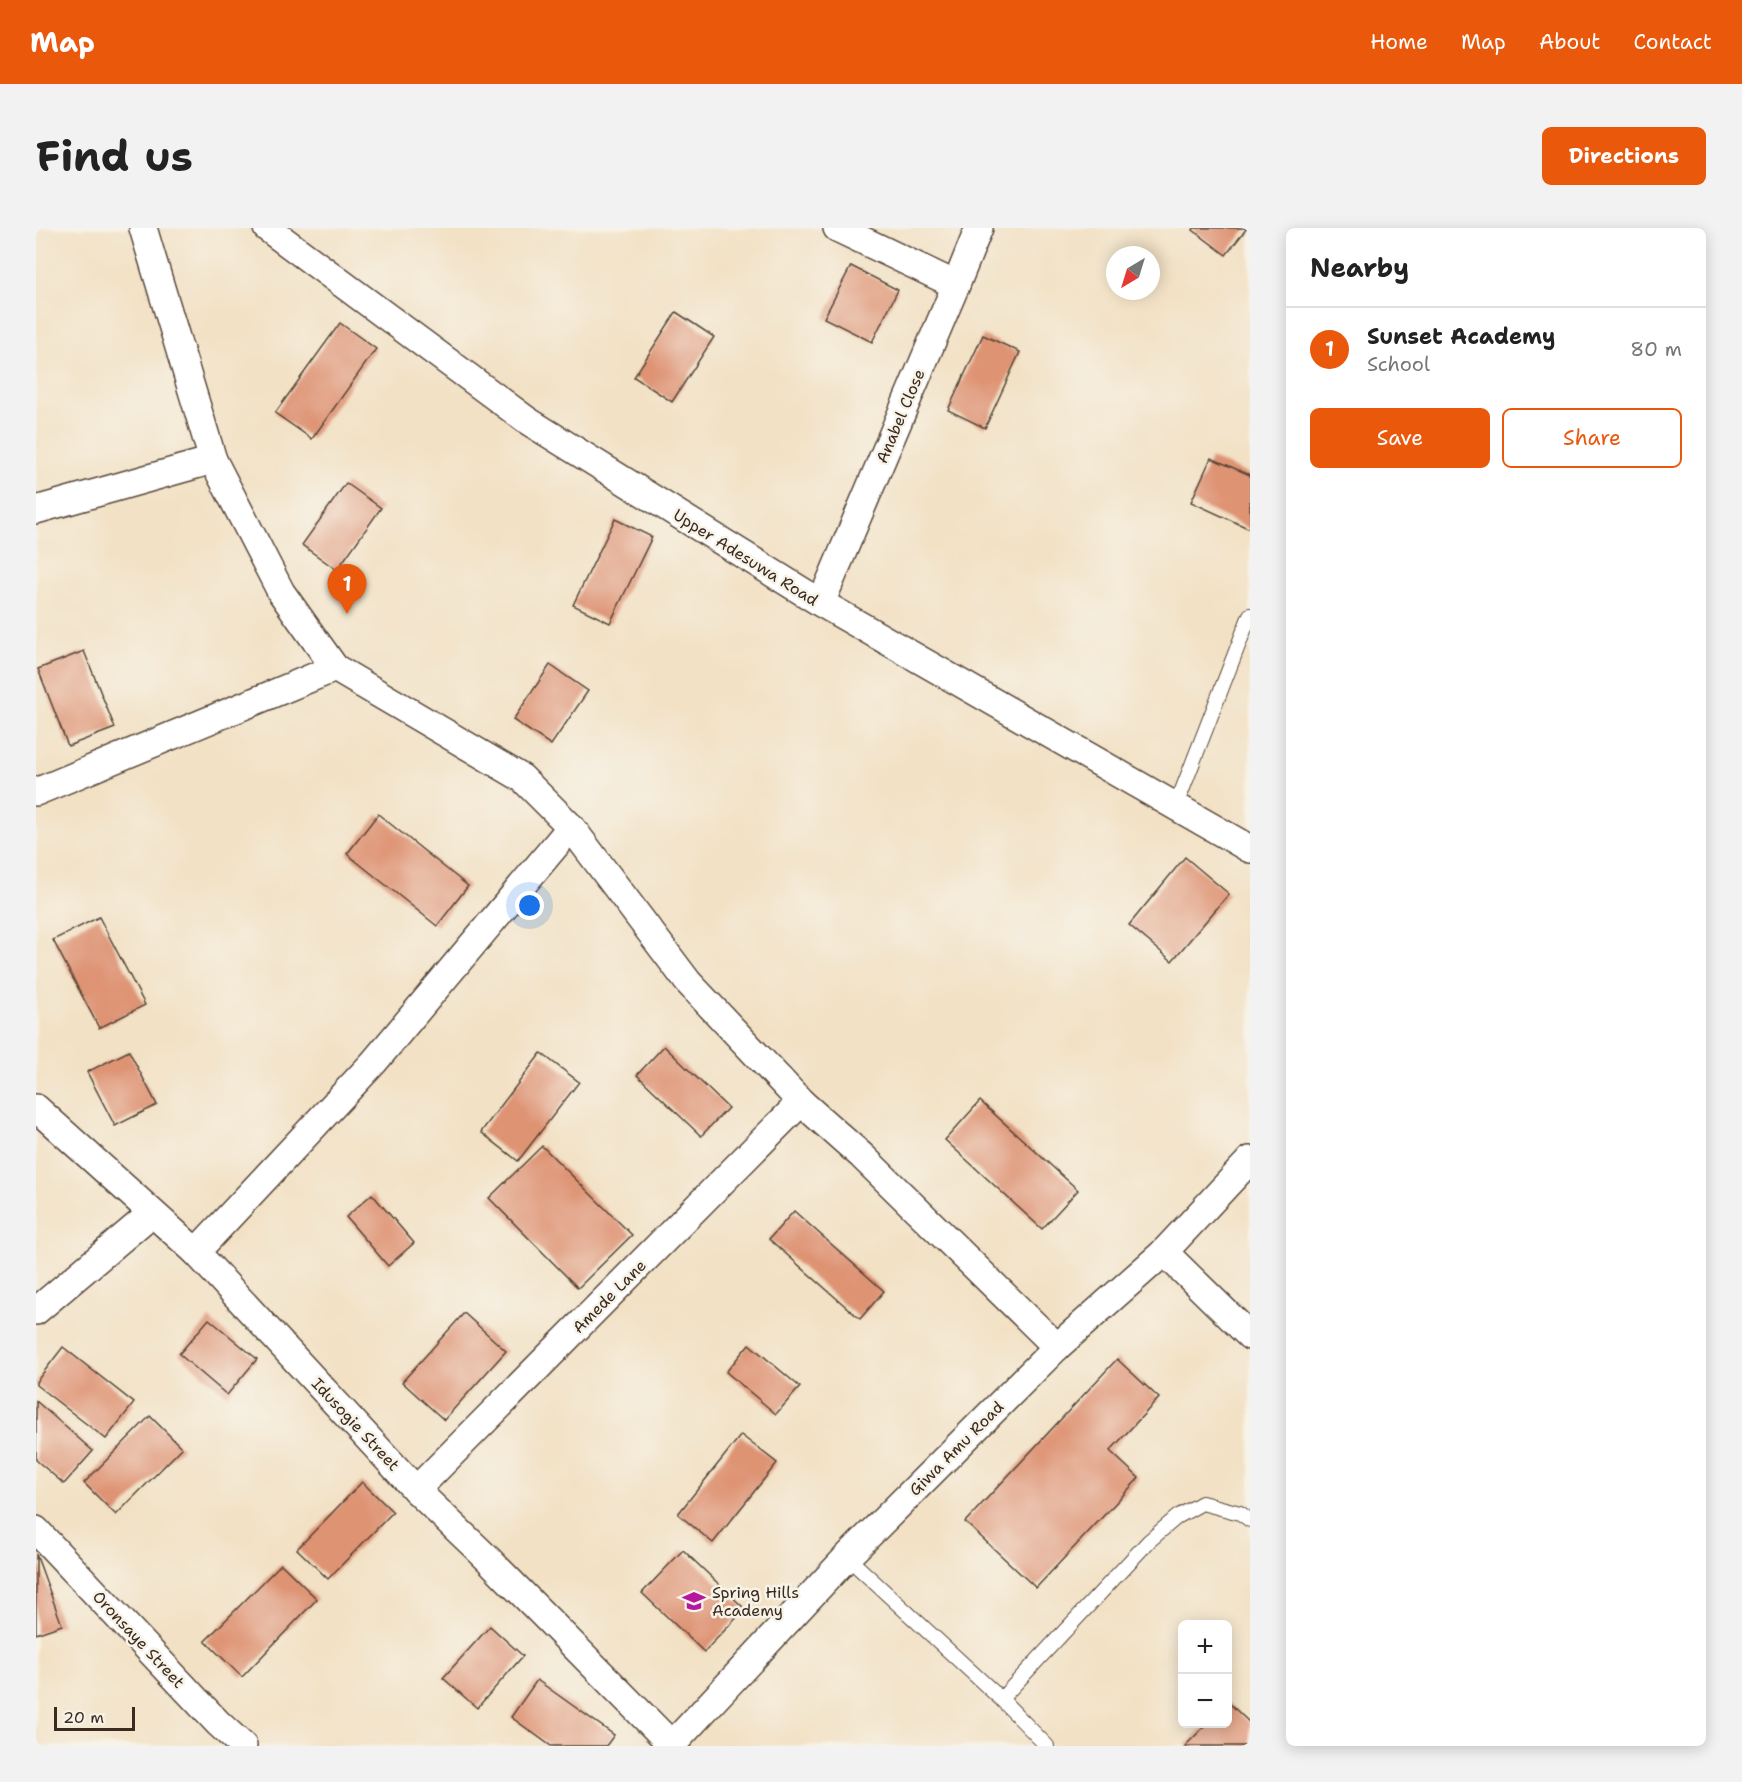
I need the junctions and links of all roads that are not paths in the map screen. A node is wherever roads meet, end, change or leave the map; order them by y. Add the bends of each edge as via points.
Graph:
1 (143, 228) edge
2 (267, 228) edge
3 (837, 228) edge
4 (979, 228) edge
5 (956, 285) junction
6 (213, 460) junction
7 (36, 510) edge
8 (821, 603) junction
9 (1250, 615) edge
10 (335, 668) junction
11 (36, 792) edge
12 (1176, 806) junction
13 (571, 827) junction
14 (1250, 849) edge
15 (801, 1102) junction
16 (36, 1108) edge
17 (1250, 1160) edge
18 (152, 1213) junction
19 (196, 1252) junction
20 (1164, 1252) junction
21 (36, 1311) edge
22 (1250, 1336) edge
23 (1057, 1347) junction
24 (416, 1490) junction
25 (1250, 1520) edge
26 (36, 1530) edge
27 (848, 1557) junction
28 (1001, 1700) junction
29 (243, 1746) edge
30 (672, 1746) edge
31 (1047, 1746) edge

1 - 6 street
2 - 8 street, Upper Adesuwa Road via 528,421
3 - 5 street
4 - 5 street, Anabel Close
5 - 8 street, Anabel Close
6 - 7 street
6 - 10 street via 281,592
8 - 12 street, Upper Adesuwa Road
9 - 12 lane
10 - 11 street
10 - 13 street via 522,778
12 - 14 street, Upper Adesuwa Road
13 - 15 street via 688,982
13 - 19 street via 374,1062
15 - 23 street via 862,1156
15 - 24 street, Amede Lane
16 - 18 street, Idusogie Street
17 - 20 street, Giwa Amu Road
18 - 19 street, Idusogie Street
18 - 21 street
19 - 24 street, Idusogie Street
20 - 22 street
20 - 23 street, Giwa Amu Road
23 - 27 street, Giwa Amu Road
24 - 30 street, Idusogie Street
25 - 28 lane via 1240,1513 1202,1503 1177,1517 1141,1549
26 - 29 street, Oronsaye Street
27 - 28 lane
27 - 30 street, Giwa Amu Road
28 - 31 lane

